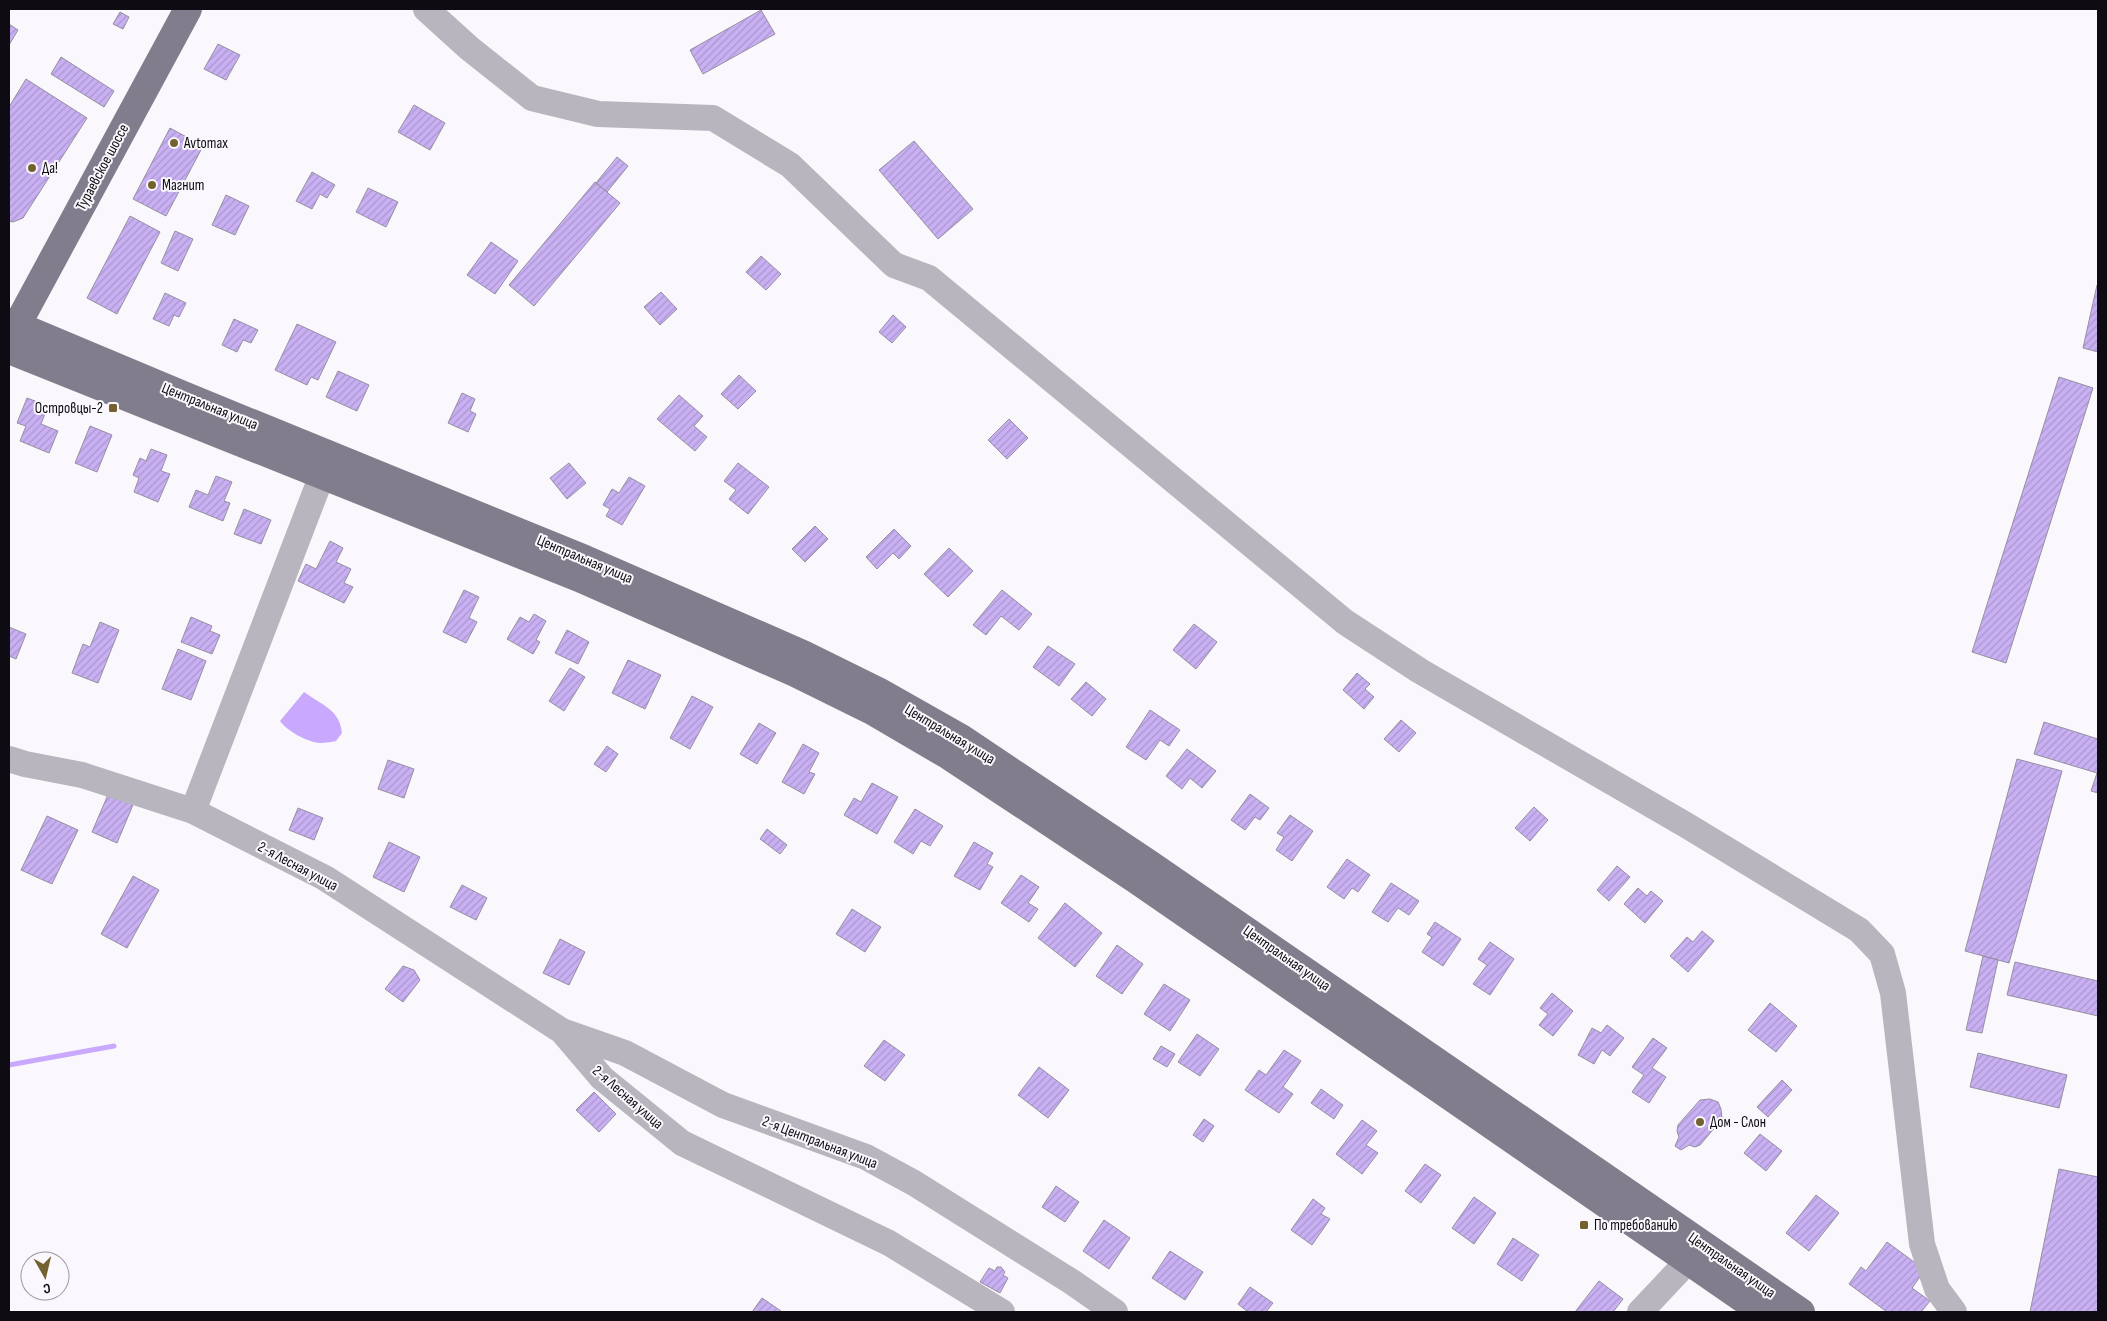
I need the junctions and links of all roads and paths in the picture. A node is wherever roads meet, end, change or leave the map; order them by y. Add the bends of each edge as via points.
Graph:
1 (188, 9) edge
2 (426, 9) edge
3 (11, 334) edge
4 (322, 475) junction
5 (9, 759) edge
6 (193, 811) junction
7 (562, 1031) junction
8 (1688, 1261) junction
9 (1002, 1312) edge
10 (1115, 1312) edge
11 (1640, 1312) edge
12 (1762, 1312) edge
13 (1801, 1312) edge
14 (1954, 1312) edge

1 - 3 main road, Тураевское шоссе
2 - 14 street via 532,98 598,114 713,118 790,165 894,265 929,278 1345,622 1420,671 1686,825 1858,930 1882,954 1893,994 1922,1244 1937,1289
3 - 4 main road, Центральная улица
3 - 13 main road, Центральная улица via 183,395 585,559 803,654 878,691 961,738 1148,862
4 - 6 street
4 - 8 main road, Центральная улица via 579,578 795,673 872,711 950,756 1135,879
5 - 6 street, 2-я Лесная улица via 82,775
6 - 7 street, 2-я Лесная улица via 325,878
7 - 9 street, 2-я Лесная улица via 602,1078 682,1143 889,1243
7 - 10 street, 2-я Центральная улица via 625,1053 723,1105 866,1157 914,1183
8 - 11 street
8 - 12 main road, Центральная улица

